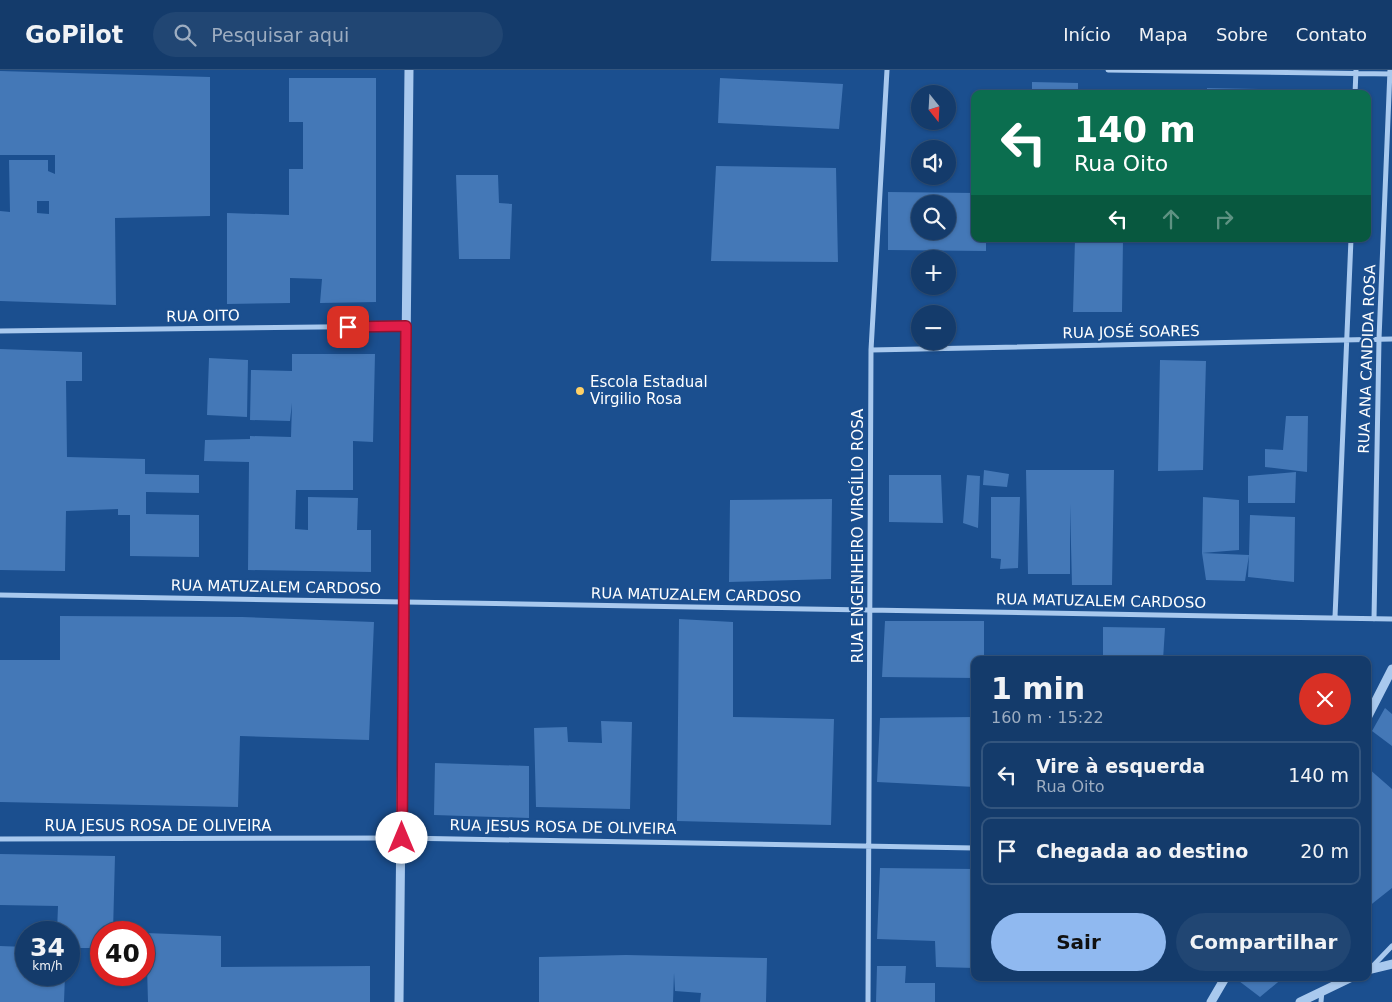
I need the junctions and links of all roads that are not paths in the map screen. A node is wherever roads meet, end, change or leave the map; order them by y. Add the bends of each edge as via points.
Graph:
1 (408, 70) edge
2 (887, 70) edge
3 (1108, 70) edge
4 (1356, 72) edge
5 (1390, 73) edge
6 (1355, 90) edge
7 (1351, 242) edge
8 (406, 326) junction
9 (0, 331) edge
10 (1379, 339) junction
11 (1392, 339) edge
12 (1348, 340) junction
13 (871, 350) junction
14 (0, 594) edge
15 (404, 601) junction
16 (870, 611) junction
17 (1335, 616) junction
18 (1374, 619) junction
19 (1392, 619) edge
20 (1392, 669) edge
21 (1371, 710) edge
22 (402, 838) junction
23 (0, 839) edge
24 (870, 844) junction
25 (971, 848) edge
26 (1392, 946) edge
27 (1392, 964) edge
28 (1371, 967) edge
29 (1371, 969) edge
30 (1223, 981) edge
31 (1343, 981) edge
32 (1322, 990) junction
33 (399, 1002) edge
34 (868, 1002) edge
35 (1211, 1002) edge
36 (1300, 1002) edge
37 (1322, 1002) edge

1 - 8 street
2 - 13 street, RUA ENGENHEIRO VIRGÍLIO ROSA
3 - 4 street
4 - 5 street
4 - 6 street
5 - 10 street, RUA ANA CANDIDA ROSA
7 - 12 street, RUA ANA CANDIDA ROSA
8 - 9 street, RUA OITO
8 - 15 street
10 - 11 street, RUA JOSÉ SOARES
10 - 12 street, RUA JOSÉ SOARES
10 - 18 street, RUA ANA CANDIDA ROSA
12 - 13 street, RUA JOSÉ SOARES
12 - 17 street, RUA ANA CANDIDA ROSA
13 - 16 street, RUA ENGENHEIRO VIRGÍLIO ROSA
14 - 15 street, RUA MATUZALEM CARDOSO
15 - 16 street, RUA MATUZALEM CARDOSO
15 - 22 street
16 - 17 street, RUA MATUZALEM CARDOSO
16 - 24 street, RUA ENGENHEIRO VIRGÍLIO ROSA
17 - 18 street, RUA MATUZALEM CARDOSO
18 - 19 street, RUA MATUZALEM CARDOSO
20 - 21 street
22 - 23 street, RUA JESUS ROSA DE OLIVEIRA
22 - 24 street, RUA JESUS ROSA DE OLIVEIRA
22 - 33 street
24 - 25 street, RUA JESUS ROSA DE OLIVEIRA
24 - 34 street, RUA ENGENHEIRO VIRGÍLIO ROSA
26 - 28 street
27 - 29 street
30 - 35 street
31 - 32 street
32 - 36 street
32 - 37 street

